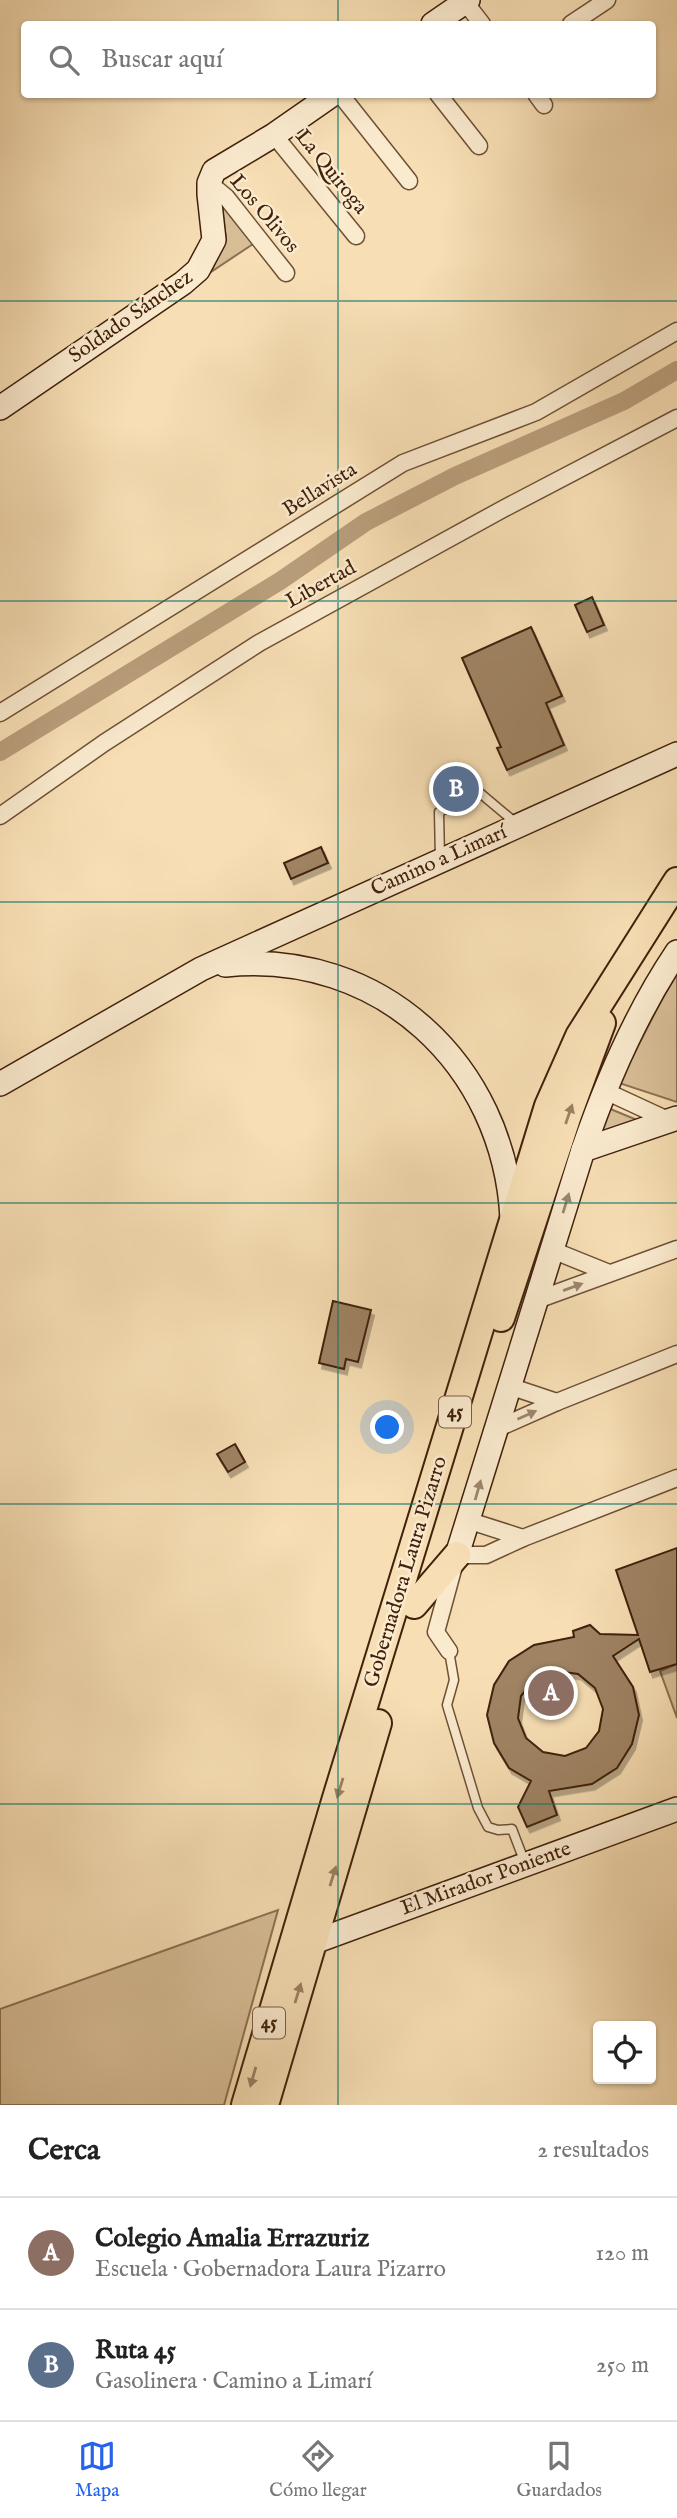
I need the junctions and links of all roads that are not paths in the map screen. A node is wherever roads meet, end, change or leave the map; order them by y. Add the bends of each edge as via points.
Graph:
1 (607, 0) edge
2 (466, 1) edge
3 (437, 21) edge
4 (480, 21) edge
5 (576, 21) edge
6 (327, 98) edge
7 (343, 98) edge
8 (441, 98) edge
9 (274, 135) junction
10 (479, 146) dead end
11 (409, 181) dead end
12 (209, 183) junction
13 (356, 236) dead end
14 (286, 273) dead end
15 (677, 331) edge
16 (0, 408) edge
17 (677, 418) edge
18 (0, 713) edge
19 (677, 754) edge
20 (0, 816) edge
21 (519, 825) junction
22 (440, 861) junction
23 (677, 881) edge
24 (290, 928) junction
25 (676, 957) edge
26 (295, 965) junction
27 (201, 970) junction
28 (621, 972) junction
29 (0, 1084) edge
30 (604, 1090) junction
31 (673, 1119) edge
32 (583, 1150) junction
33 (513, 1219) junction
34 (677, 1248) edge
35 (552, 1250) junction
36 (609, 1273) junction
37 (537, 1300) junction
38 (501, 1318) junction
39 (677, 1354) edge
40 (509, 1386) junction
41 (557, 1402) junction
42 (496, 1429) junction
43 (677, 1478) edge
44 (470, 1521) junction
45 (523, 1538) junction
46 (457, 1555) junction
47 (414, 1605) junction
48 (449, 1651) joint
49 (677, 1809) edge
50 (525, 1864) junction
51 (303, 1942) junction
52 (245, 2105) edge
53 (265, 2105) edge

1 - 5 street
2 - 3 street
2 - 4 street
6 - 9 street
7 - 11 street
8 - 10 street
9 - 12 street via 214,171
9 - 13 street, La Quiroga
12 - 14 street, Los Olivos via 226,197
12 - 16 street, Soldado Sánchez via 214,240 198,270
15 - 18 street, Bellavista via 536,412 403,463
17 - 20 street, Libertad via 260,643
19 - 21 street, Camino a Limarí
21 - 22 street, Camino a Limarí
21 - 22 lane via 480,793 439,811
22 - 24 street, Camino a Limarí
23 - 28 main road, Gobernadora Laura Pizarro / 45
24 - 26 street
24 - 27 street, Camino a Limarí
25 - 30 street via 635,1024
26 - 27 street, Camino a Limarí via 245,963
26 - 33 street, Camino a Limarí via 371,991 415,1020 453,1058 493,1125 508,1175
27 - 29 street, Camino a Limarí
28 - 33 main road, Gobernadora Laura Pizarro / 45 via 579,1037 548,1106
38 -> 28 main road, Gobernadora Laura Pizarro / 45
30 - 31 street
30 - 32 street
31 - 32 street
35 -> 32 street
33 - 38 main road
33 -> 51 main road, Gobernadora Laura Pizarro / 45
34 - 36 street
35 - 36 street
35 - 37 street
37 -> 36 street
37 - 40 street
38 - 47 main road, Gobernadora Laura Pizarro / 45
39 - 41 street
40 - 41 street
40 - 42 street
42 -> 41 street
44 -> 42 street
43 - 45 street
44 - 45 street
44 - 46 street
45 - 46 street via 486,1555
46 - 47 main road
46 - 48 street via 436,1632
51 -> 47 main road, Gobernadora Laura Pizarro / 45
48 - 50 lane via 454,1680 447,1705 478,1808 488,1828 512,1829
49 - 50 street, El Mirador Poniente
50 - 51 street, El Mirador Poniente
51 -> 52 main road, Gobernadora Laura Pizarro / 45
53 -> 51 main road, Gobernadora Laura Pizarro / 45

